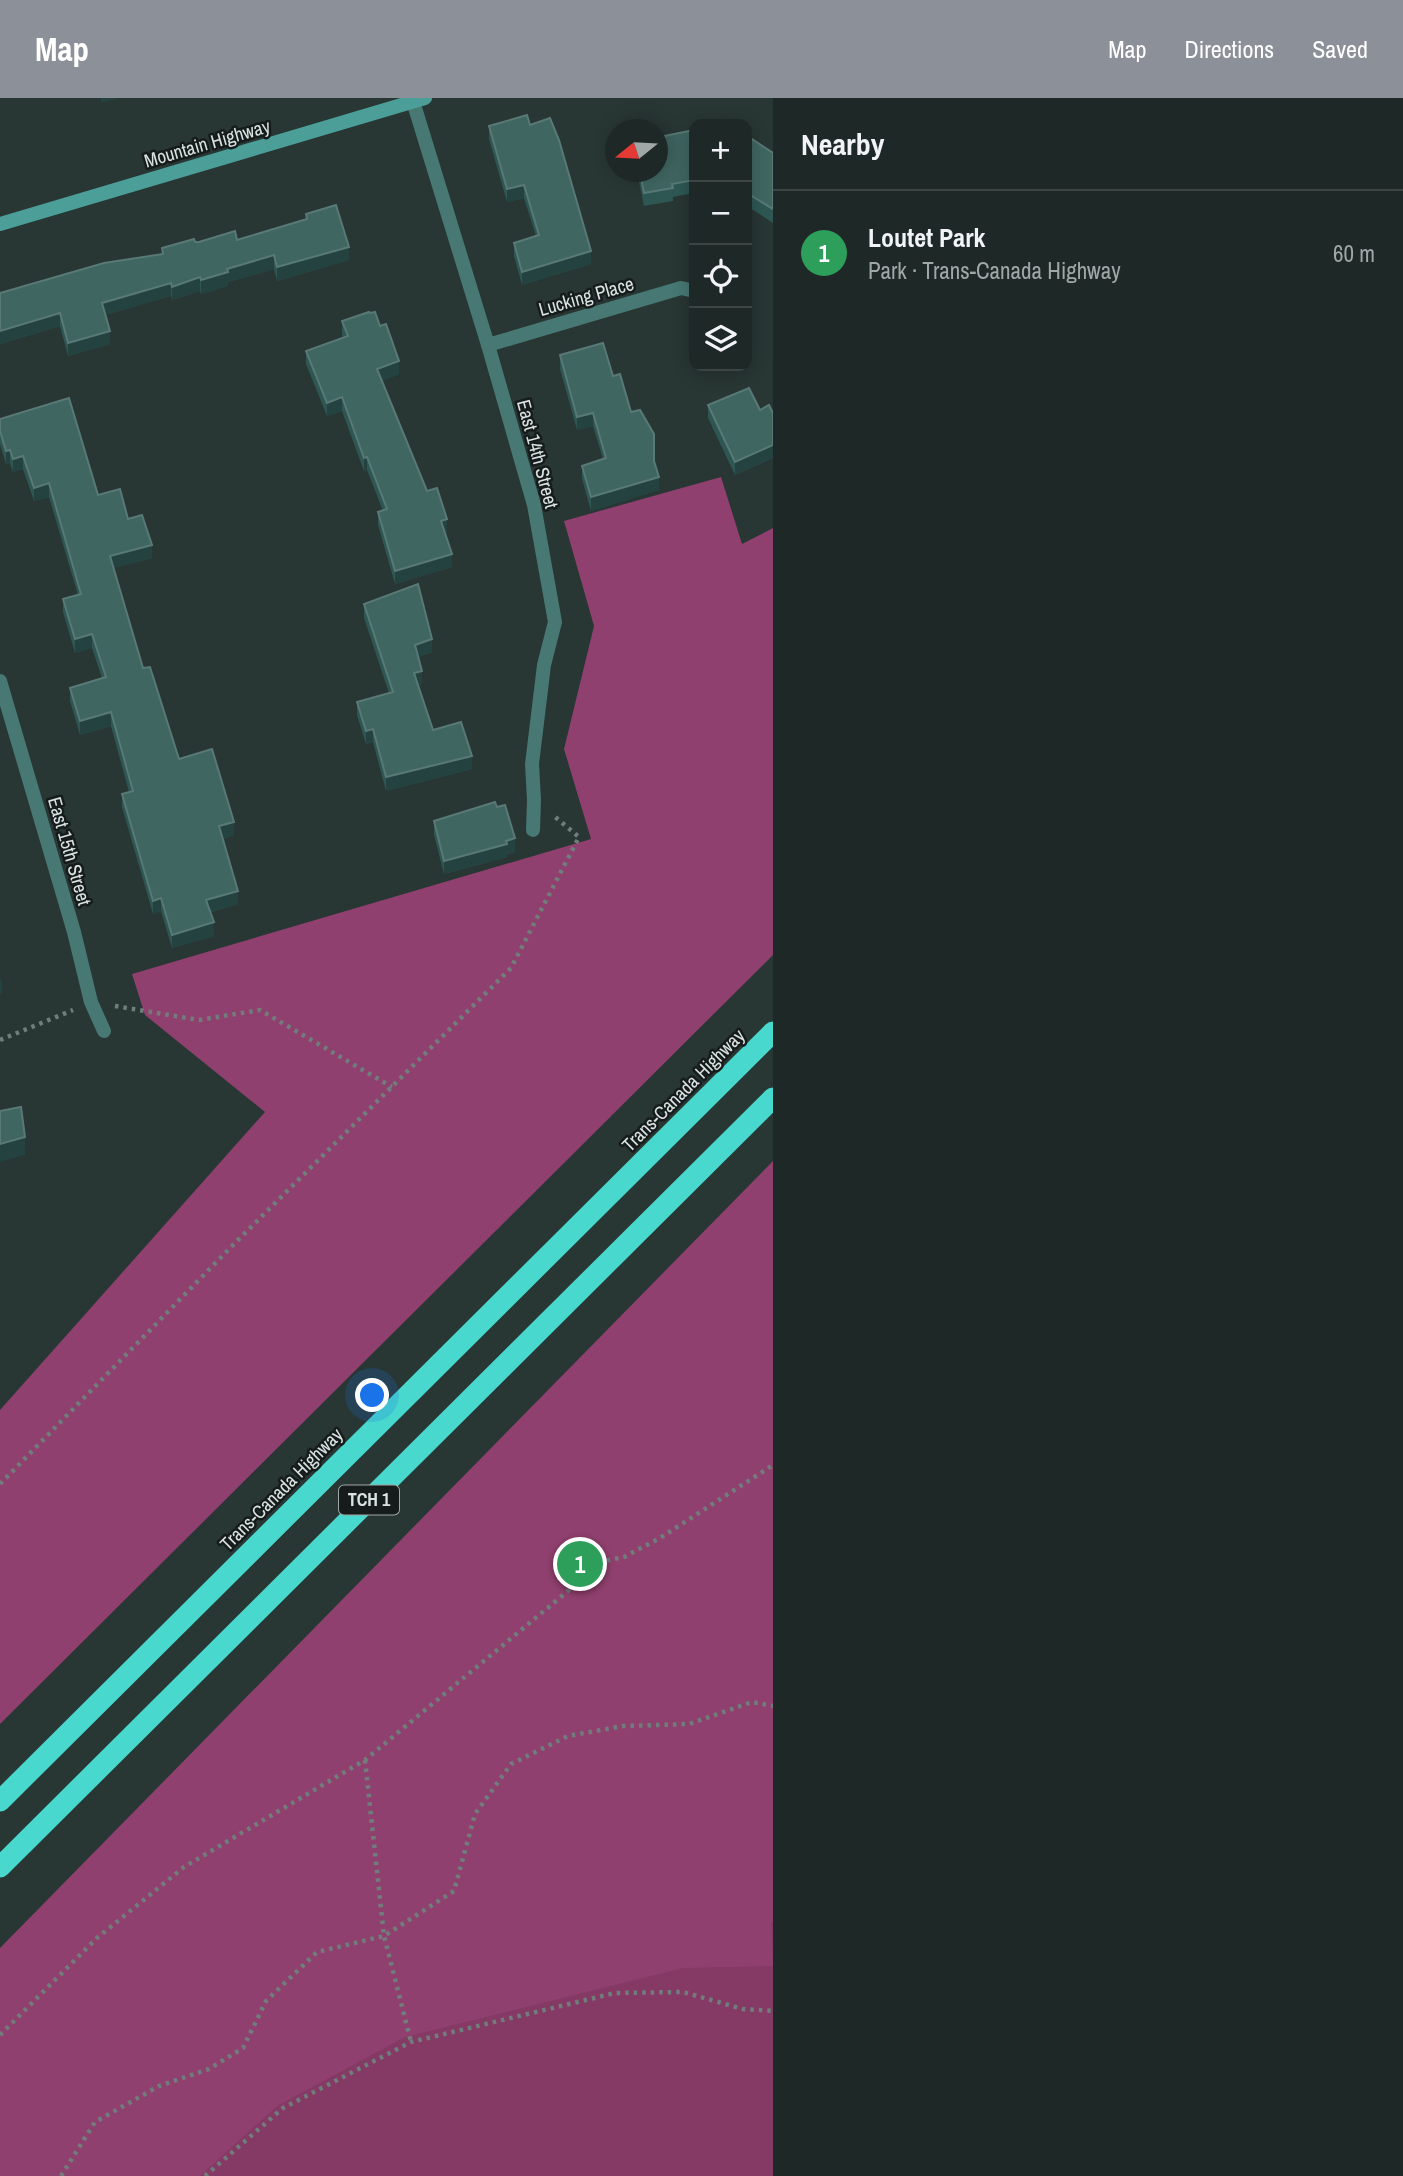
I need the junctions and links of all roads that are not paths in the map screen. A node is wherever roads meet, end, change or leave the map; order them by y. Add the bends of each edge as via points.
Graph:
1 (417, 99) edge
2 (0, 224) edge
3 (689, 290) edge
4 (488, 345) junction
5 (0, 681) edge
6 (533, 830) dead end
7 (104, 1031) dead end
8 (773, 1032) edge
9 (773, 1098) edge
10 (0, 1801) edge
11 (0, 1867) edge

1 - 2 main road, Mountain Highway
1 - 4 street, East 14th Street
3 - 4 street, Lucking Place via 681,288
4 - 6 street, East 14th Street via 534,505 555,622 544,665 533,752
5 - 7 street, East 15th Street via 91,1002
8 - 10 highway, Trans-Canada Highway / TCH 1
9 - 11 highway, TCH 1

